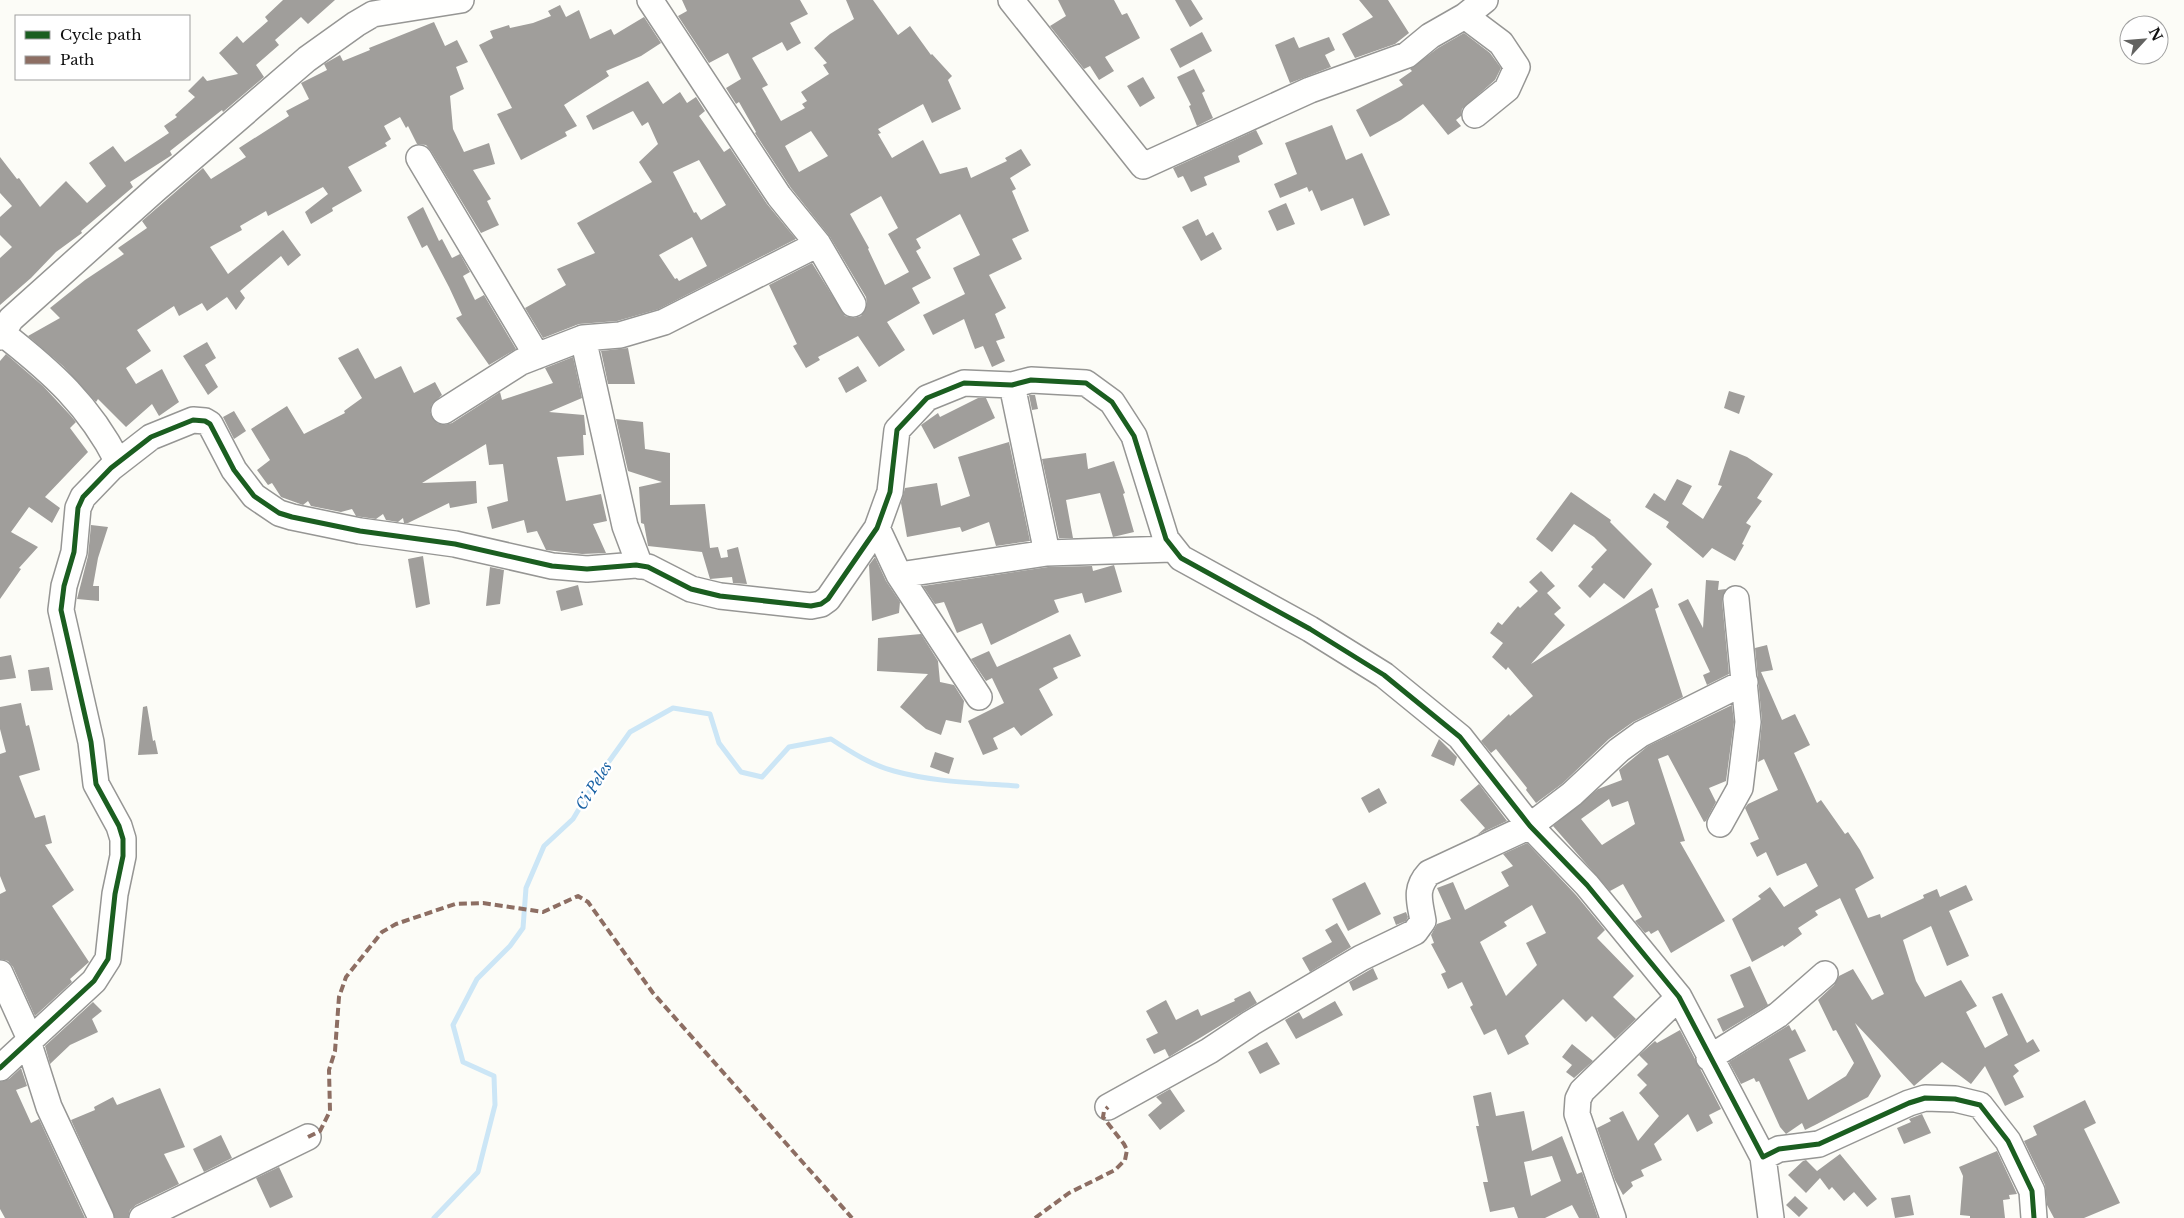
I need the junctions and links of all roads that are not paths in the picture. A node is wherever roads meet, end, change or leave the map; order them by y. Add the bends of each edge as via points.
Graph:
1 (461, 0) edge
2 (650, 0) edge
3 (1011, 0) edge
4 (1485, 0) edge
5 (1465, 16) junction
6 (1475, 115) dead end
7 (419, 158) dead end
8 (818, 244) junction
9 (853, 304) dead end
10 (1, 335) edge
11 (583, 338) junction
12 (536, 356) junction
13 (1012, 385) junction
14 (444, 411) dead end
15 (118, 462) junction
16 (877, 528) junction
17 (1172, 549) junction
18 (1047, 553) junction
19 (640, 566) junction
20 (899, 575) junction
21 (1736, 599) dead end
22 (1745, 682) junction
23 (979, 698) dead end
24 (1720, 824) dead end
25 (1530, 826) junction
26 (0, 973) edge
27 (1825, 974) dead end
28 (1680, 997) junction
29 (29, 1040) junction
30 (1710, 1058) junction
31 (0, 1068) edge
32 (1108, 1107) dead end
33 (308, 1138) dead end
34 (1763, 1157) junction
35 (101, 1218) edge
36 (142, 1218) edge
37 (1613, 1218) edge
38 (1771, 1218) edge
39 (2034, 1218) edge

1 - 10 street via 373,14 356,24 308,59 156,189 11,319
2 - 8 street via 773,188
3 - 5 street via 1143,166 1310,90 1407,55 1430,36
4 - 5 street
5 - 6 street via 1500,43 1517,67 1507,89
7 - 12 street
8 - 9 street
8 - 11 street via 664,322 620,334
10 - 15 street via 47,368 92,418
11 - 12 street
11 - 19 street via 625,526
12 - 14 street via 521,362
13 - 16 street via 964,383 927,398 898,430 890,492
13 - 17 street via 1031,380 1086,382 1112,402 1134,436
13 - 18 street
15 - 19 street via 151,437 199,419 210,424 234,470 254,496 292,517 360,531 454,544 552,566 587,569
15 - 29 street via 83,497 78,508 74,552 61,610 91,742 96,784 123,839 108,960 94,981
16 - 19 street via 828,599 811,606 720,596 691,589 662,573
16 - 20 street
17 - 18 street
17 - 25 street via 1181,558 1310,629 1384,675 1460,737
18 - 20 street
20 - 23 street
21 - 22 street
22 - 24 street via 1748,722 1740,788
22 - 25 street via 1641,734
25 - 28 street via 1587,885
25 - 32 street via 1429,873 1419,887 1423,921 1415,932 1361,958 1209,1051
26 - 29 street
27 - 30 street via 1778,1015
28 - 30 street
28 - 37 street via 1582,1091 1578,1099 1577,1114
29 - 31 street
29 - 35 street via 49,1107
30 - 34 street
33 - 36 street
34 - 38 street
34 - 39 street via 1779,1149 1819,1144 1925,1098 1955,1099 1980,1105 2008,1141 2032,1191

